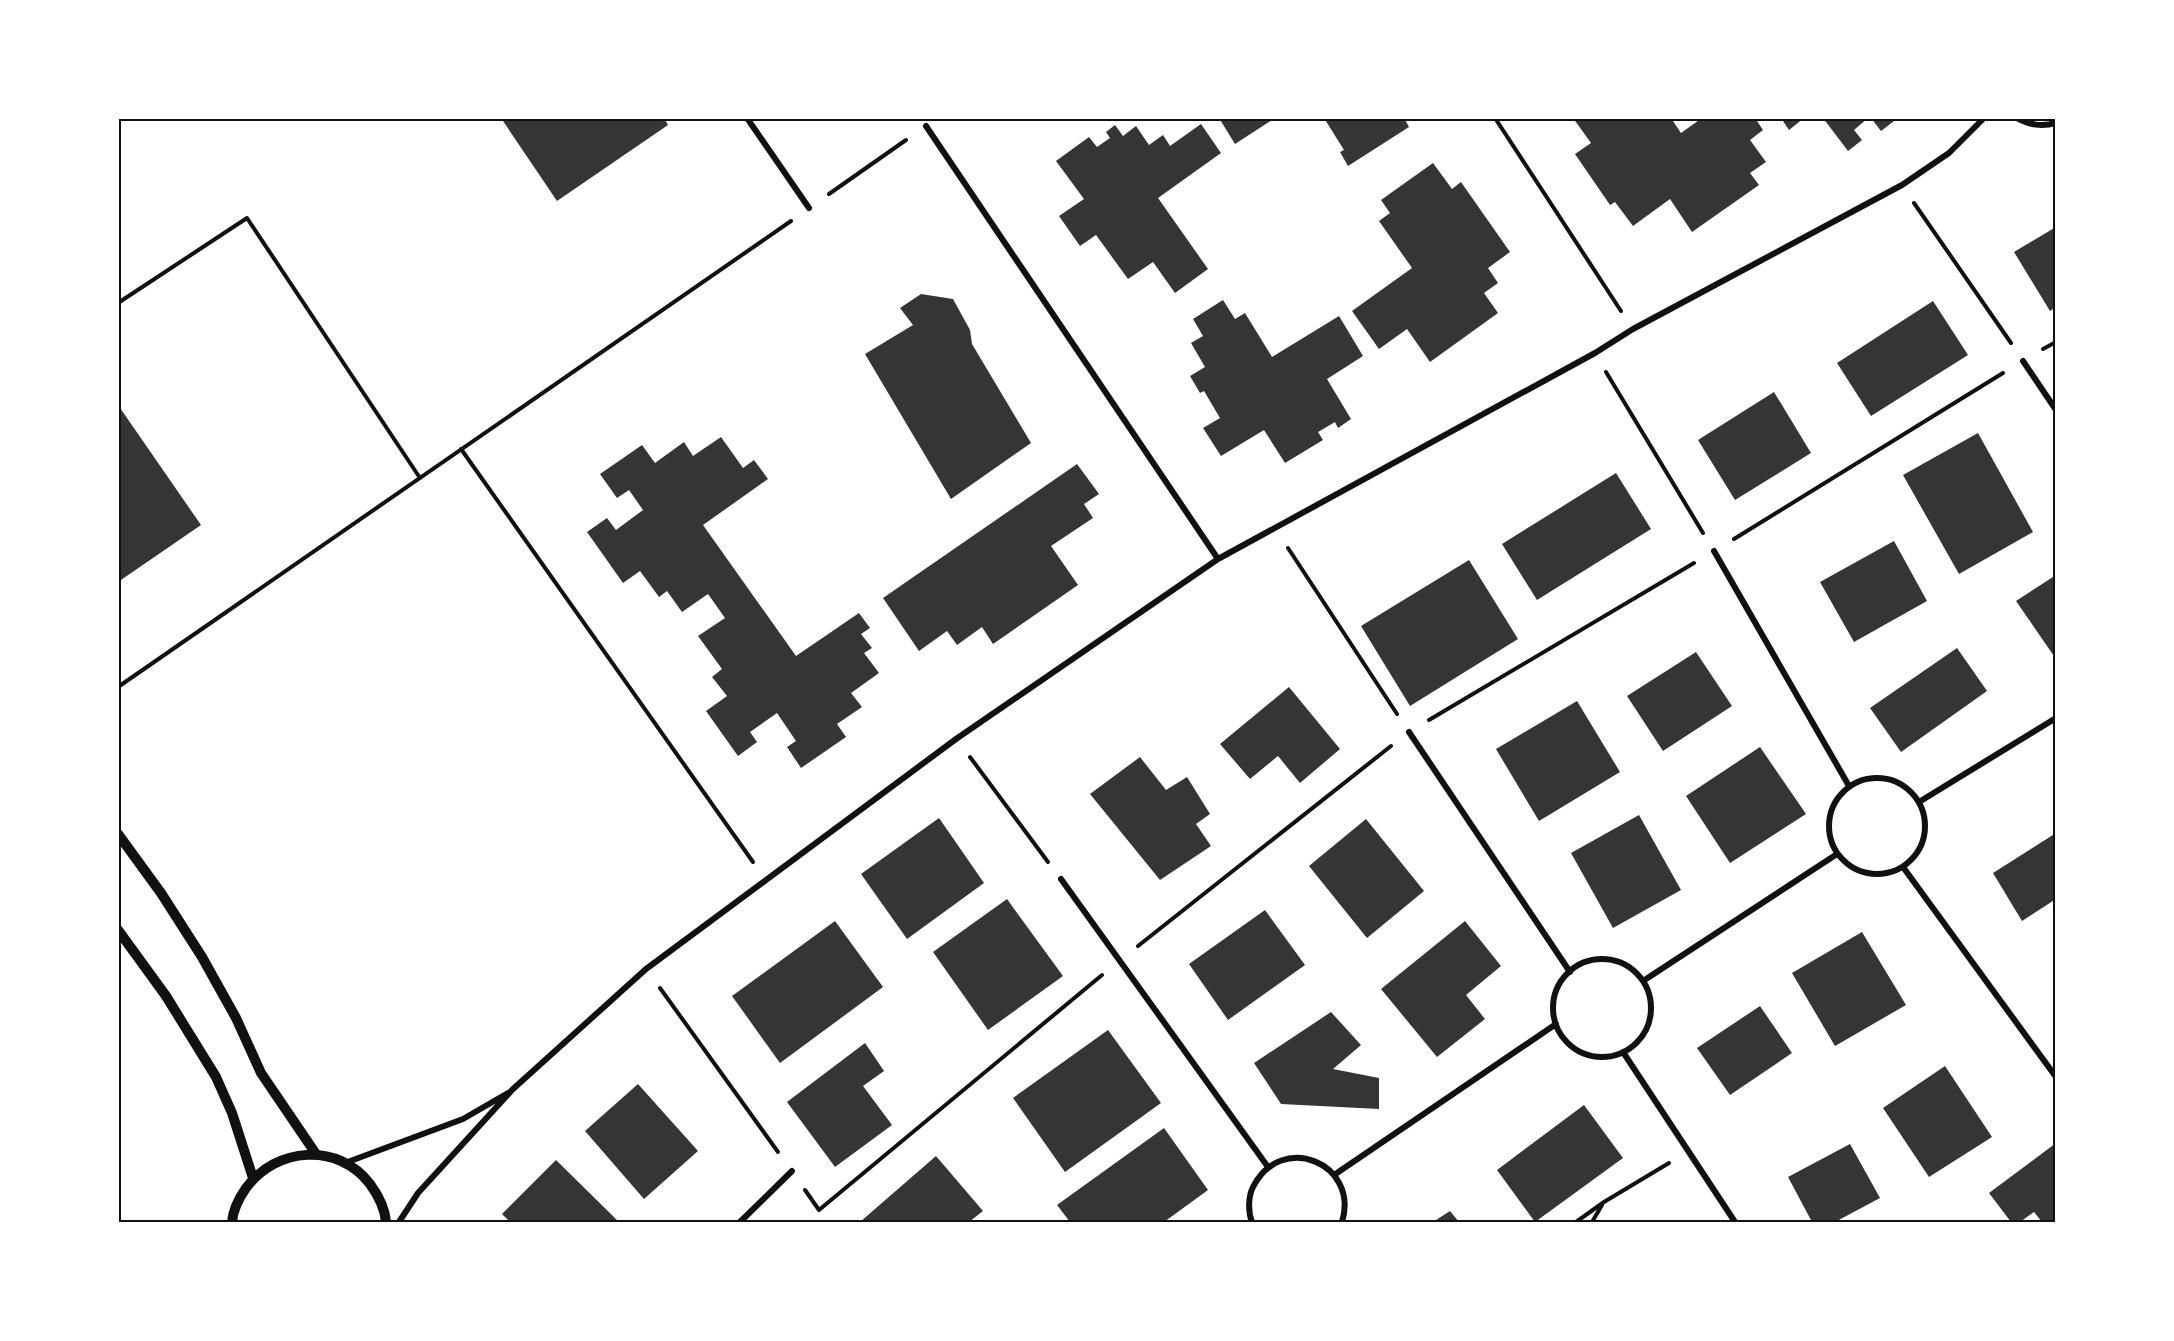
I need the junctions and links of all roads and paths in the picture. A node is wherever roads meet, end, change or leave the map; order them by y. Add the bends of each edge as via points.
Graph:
1 (747, 118) edge
2 (1495, 118) edge
3 (1984, 118) edge
4 (2017, 118) edge
5 (2055, 123) edge
6 (926, 126) joint
7 (1902, 185) junction
8 (809, 208) junction
9 (118, 303) edge
10 (1633, 329) junction
11 (1595, 353) junction
12 (2023, 361) joint
13 (2055, 410) edge
14 (461, 449) junction
15 (420, 478) junction
16 (1274, 527) junction
17 (1714, 551) joint
18 (1218, 559) junction
19 (118, 687) edge
20 (2055, 718) edge
21 (1409, 732) joint
22 (956, 738) junction
23 (1849, 786) junction
24 (1919, 802) junction
25 (118, 834) edge
26 (1837, 854) junction
27 (1903, 867) junction
28 (1061, 879) joint
29 (766, 880) junction
30 (118, 930) edge
31 (646, 969) junction
32 (1570, 972) junction
33 (1643, 981) junction
34 (1556, 1024) junction
35 (1623, 1052) junction
36 (2055, 1077) edge
37 (513, 1089) junction
38 (1689, 1151) junction
39 (316, 1154) junction
40 (345, 1163) junction
41 (1268, 1167) junction
42 (792, 1171) joint
43 (1335, 1175) junction
44 (253, 1178) junction
45 (1604, 1202) junction
46 (1249, 1221) edge
47 (232, 1222) edge
48 (386, 1222) edge
49 (399, 1222) edge
50 (740, 1222) edge
51 (1342, 1222) edge
52 (1576, 1222) edge
53 (1592, 1222) edge
54 (1735, 1222) edge

1 - 8 street
2 - 10 path
3 - 7 street via 1949,153
4 - 5 street via 2028,124
6 - 8 path
6 - 18 street
7 - 10 street
7 - 12 path
8 - 14 path
9 - 15 path via 247,218
10 - 11 street
11 - 16 street
11 - 17 path
12 - 13 street
14 - 15 path
14 - 29 path
15 - 19 path
16 - 18 street
16 - 21 path
17 - 23 street
18 - 22 street
20 - 24 street
21 - 32 street
22 - 28 path
22 - 29 street
23 - 24 street via 1880,777 1909,789
23 - 26 street via 1831,810 1831,840
24 - 27 street via 1924,815 1922,845
25 - 39 street via 202,957 261,1073
26 - 27 street via 1860,872 1875,875
26 - 33 street
27 - 36 street
28 - 41 street
29 - 31 street
30 - 44 street via 166,996 216,1077
31 - 37 street
31 - 42 path
32 - 33 street via 1600,959 1632,969
32 - 34 street via 1555,995
33 - 35 street via 1652,1007 1650,1021 1635,1045
34 - 35 street via 1564,1038 1583,1053 1608,1057
34 - 43 street
35 - 38 street
37 - 40 street via 463,1119
37 - 49 street via 418,1193
38 - 45 path
38 - 54 street
39 - 40 street
39 - 44 street via 293,1156 271,1164
40 - 48 street via 364,1177 378,1195
41 - 43 street via 1295,1157 1310,1159
41 - 46 street via 1252,1190
42 - 50 street
43 - 51 street via 1345,1200
44 - 47 street via 240,1197
45 - 52 path
45 - 53 path

